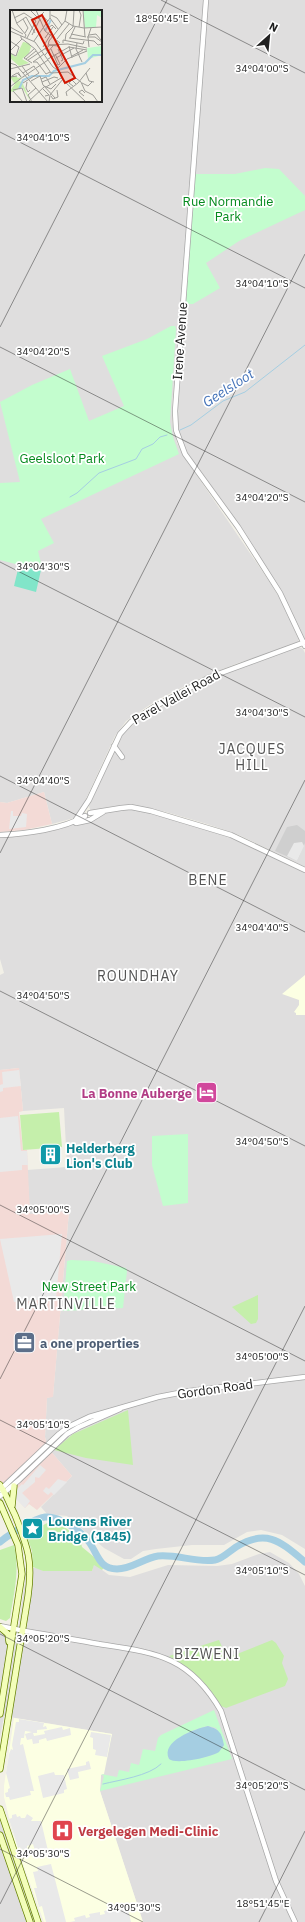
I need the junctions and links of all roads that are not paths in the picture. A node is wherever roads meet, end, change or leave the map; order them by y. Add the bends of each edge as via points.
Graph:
1 (206, 0) edge
2 (305, 643) edge
3 (114, 746) junction
4 (122, 757) dead end
5 (89, 800) junction
6 (85, 807) junction
7 (88, 816) junction
8 (72, 822) junction
9 (0, 834) edge
10 (305, 870) edge
11 (305, 1377) edge
12 (125, 1407) junction
13 (14, 1486) junction
14 (1, 1490) edge
15 (0, 1503) edge
16 (12, 1508) junction
17 (0, 1626) edge
18 (14, 1629) junction
19 (22, 1630) junction
20 (10, 1652) junction
21 (0, 1714) edge
22 (0, 1769) edge
23 (0, 1810) edge
24 (0, 1835) edge
25 (30, 1922) edge
26 (38, 1922) edge
27 (295, 1922) edge

1 - 2 street, Irene Avenue via 175,405 176,430 185,454 238,528 280,593
2 - 3 street, Parel Vallei Road via 219,673 161,703 127,725
3 - 4 street
3 - 5 street, Parel Vallei Road
5 - 6 street, Parel Vallei Road
5 - 7 street, Parel Vallei Road
6 - 7 street, Parel Vallei Road
6 - 8 street
7 - 8 street
7 - 10 street via 121,808 142,809 231,835
8 - 9 street via 26,832
11 - 12 street, Gordon Road via 189,1391
12 - 13 street, Gordon Road via 67,1434
12 - 14 street, Gordon Road via 89,1417 68,1427
13 - 14 street, Gordon Road
13 - 16 main road
14 - 16 main road
15 - 18 main road via 18,1545 22,1574
16 - 19 main road via 30,1555 31,1577
17 - 18 street
17 - 20 main road via 9,1638
18 - 19 street
18 - 20 main road
19 - 22 main road
19 - 27 street via 146,1651 184,1668 205,1686 221,1711 276,1881
20 - 21 main road
23 - 26 main road
24 - 25 main road

